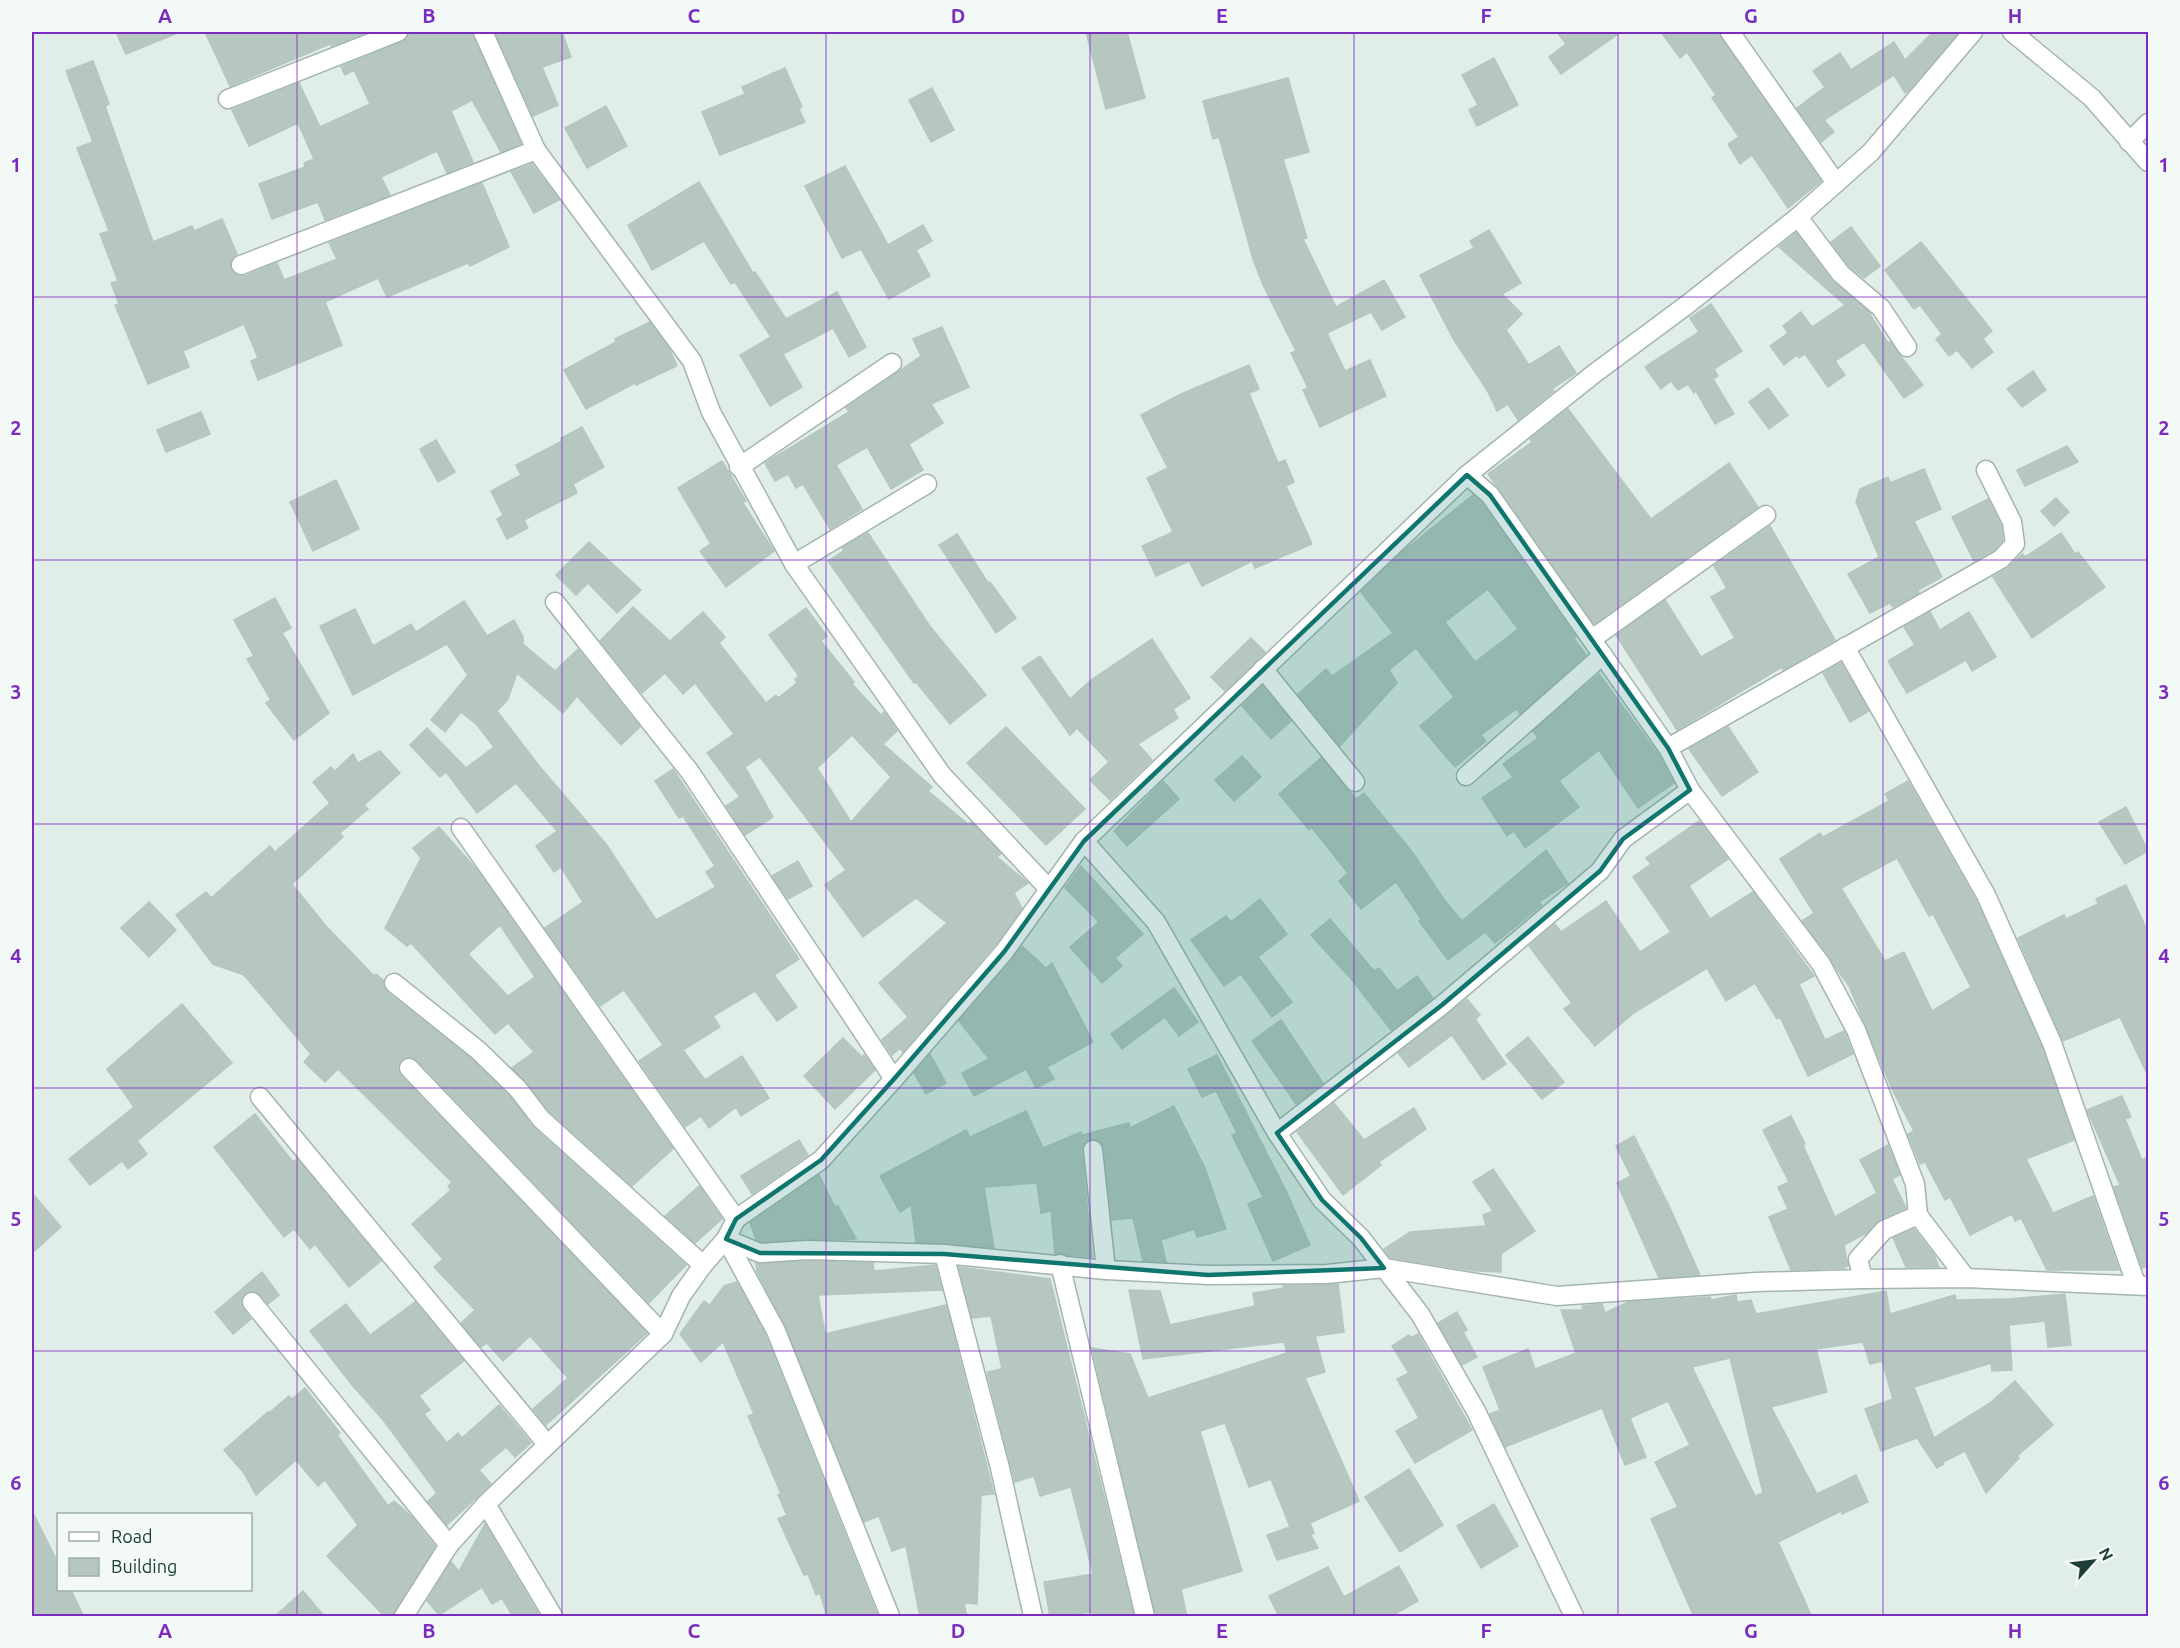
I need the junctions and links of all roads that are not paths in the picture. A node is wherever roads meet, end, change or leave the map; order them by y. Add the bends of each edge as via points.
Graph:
1 (398, 32) edge
2 (483, 32) edge
3 (1730, 32) edge
4 (1973, 32) edge
5 (2012, 32) edge
6 (228, 99) dead end
7 (2148, 123) edge
8 (2129, 142) junction
9 (536, 150) junction
10 (2148, 162) edge
11 (1836, 183) junction
12 (1798, 217) junction
13 (241, 265) dead end
14 (1908, 347) dead end
15 (892, 363) dead end
16 (739, 467) junction
17 (1986, 470) dead end
18 (1467, 475) junction
19 (927, 484) dead end
20 (1766, 515) dead end
21 (794, 564) junction
22 (555, 602) dead end
23 (1592, 639) junction
24 (1845, 647) junction
25 (1603, 655) junction
26 (1263, 669) junction
27 (1668, 748) junction
28 (1466, 776) dead end
29 (1355, 782) dead end
30 (1690, 790) junction
31 (461, 828) dead end
32 (1084, 841) junction
33 (1049, 889) junction
34 (394, 983) dead end
35 (409, 1068) dead end
36 (894, 1079) junction
37 (260, 1096) dead end
38 (1276, 1132) junction
39 (1094, 1150) dead end
40 (1918, 1215) junction
41 (736, 1219) junction
42 (726, 1239) junction
43 (944, 1254) junction
44 (703, 1264) junction
45 (1060, 1264) junction
46 (1384, 1268) junction
47 (1106, 1270) junction
48 (1966, 1278) junction
49 (1863, 1279) junction
50 (2142, 1285) edge
51 (252, 1302) dead end
52 (663, 1334) junction
53 (547, 1444) junction
54 (486, 1504) junction
55 (449, 1545) junction
56 (404, 1617) edge
57 (553, 1617) edge
58 (890, 1617) edge
59 (1033, 1617) edge
60 (1145, 1617) edge
61 (1574, 1617) edge

1 - 6 street
2 - 9 street
3 - 11 street
4 - 11 street via 1872,152
5 - 8 street via 2092,98
7 - 8 street
8 - 10 street
9 - 13 street
9 - 16 street via 692,361 711,412
11 - 12 street
12 - 14 street via 1841,274 1881,308
12 - 18 street
15 - 16 street
16 - 21 street
17 - 24 street via 2012,522 2015,544 2001,558
18 - 23 street via 1490,495
18 - 26 street
19 - 21 street
20 - 23 street
21 - 33 street via 942,775
22 - 36 street via 690,772
23 - 25 street
24 - 27 street
24 - 50 street via 1986,895 2052,1043
25 - 27 street
25 - 28 street
26 - 29 street
26 - 32 street
27 - 30 street
30 - 38 street via 1623,839 1600,871 1442,1005
30 - 40 street via 1826,974 1856,1030 1915,1184
31 - 41 street
32 - 33 street
32 - 38 street via 1156,922
33 - 36 street via 1004,952
34 - 44 street via 479,1051 518,1089 541,1119
35 - 52 street
36 - 41 street via 820,1160
37 - 53 street
38 - 46 street via 1322,1200 1361,1238
39 - 47 street
40 - 48 street
40 - 49 street via 1884,1230 1858,1259
41 - 42 street
42 - 43 street via 760,1252
42 - 44 street
42 - 58 street via 776,1331
43 - 45 street
43 - 59 street via 1000,1468
44 - 52 street via 681,1296
45 - 47 street
45 - 60 street
46 - 47 street via 1327,1274 1220,1275
46 - 49 street via 1557,1296
46 - 61 street via 1420,1314 1476,1411
48 - 49 street
48 - 50 street
51 - 55 street
52 - 53 street
53 - 54 street
54 - 55 street
54 - 57 street
55 - 56 street

